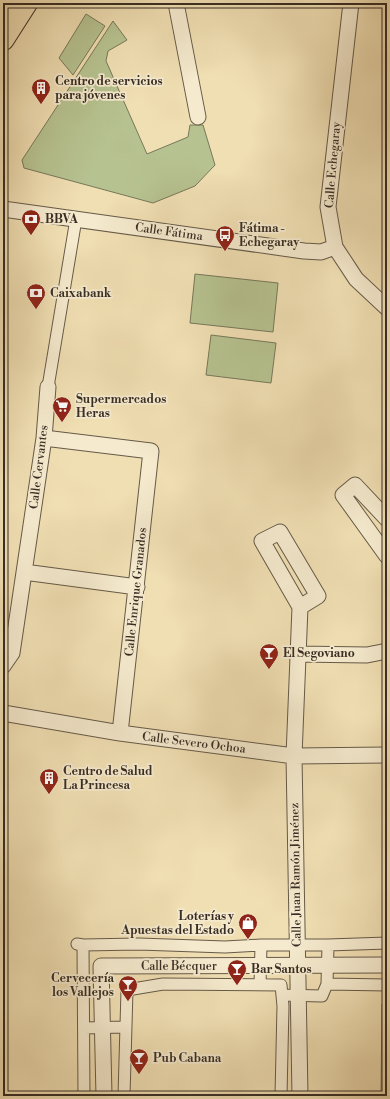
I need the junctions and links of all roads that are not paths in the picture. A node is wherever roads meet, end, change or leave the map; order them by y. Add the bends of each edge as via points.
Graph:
1 (7, 3) edge
2 (26, 3) edge
3 (176, 3) edge
4 (351, 3) edge
5 (3, 9) edge
6 (3, 39) edge
7 (198, 117) dead end
8 (3, 209) edge
9 (76, 219) junction
10 (335, 248) junction
11 (387, 308) edge
12 (48, 387) joint
13 (44, 438) junction
14 (387, 519) edge
15 (387, 556) edge
16 (24, 572) junction
17 (137, 587) junction
18 (300, 607) junction
19 (387, 651) edge
20 (298, 654) junction
21 (3, 666) edge
22 (3, 713) edge
23 (120, 733) junction
24 (387, 755) edge
25 (294, 756) junction
26 (387, 943) edge
27 (297, 944) junction
28 (261, 945) junction
29 (328, 945) junction
30 (387, 965) edge
31 (262, 966) junction
32 (297, 966) junction
33 (327, 966) junction
34 (327, 984) junction
35 (260, 985) junction
36 (387, 985) edge
37 (282, 995) junction
38 (298, 996) junction
39 (124, 1027) junction
40 (84, 1028) junction
41 (103, 1028) junction
42 (84, 1096) edge
43 (104, 1096) edge
44 (124, 1096) edge
45 (281, 1096) edge
46 (300, 1096) edge

1 - 5 main road
2 - 6 main road
3 - 7 street
4 - 10 street, Calle Echegaray via 328,196
8 - 9 street, Calle Fátima
9 - 10 street, Calle Fátima via 304,251 321,252
9 - 12 street, Calle Cervantes
10 - 11 street, Calle Echegaray via 356,279
12 - 13 street, Calle Cervantes
13 - 16 street, Calle Cervantes
13 - 17 street, Calle Enrique Granados via 151,451
14 - 15 street via 355,485 343,495
16 - 17 street
16 - 21 street, Calle Cervantes via 12,653
17 - 23 street, Calle Enrique Granados
18 - 18 street via 318,596 280,532 262,541
18 - 20 street
19 - 20 street via 367,654
20 - 25 street, Calle Juan Ramón Jiménez
22 - 23 street, Calle Severo Ochoa
23 - 25 street, Calle Severo Ochoa
24 - 25 street, Calle Severo Ochoa
25 - 27 street, Calle Juan Ramón Jiménez
26 - 29 street
27 - 28 street
27 - 29 street
27 - 32 street, Calle Juan Ramón Jiménez
28 - 31 street
28 - 40 street via 225,947 80,944
29 - 33 street
30 - 33 street, Calle Bécquer
31 - 32 street, Calle Bécquer
31 - 35 street
31 - 41 street, Calle Bécquer via 101,966
32 - 33 street, Calle Bécquer
32 - 38 street, Calle Juan Ramón Jiménez
33 - 34 street
34 - 36 street
34 - 38 street via 322,996
35 - 37 street via 281,985
35 - 39 street via 163,984 127,990
37 - 38 street
37 - 45 street
38 - 46 street, Calle Juan Ramón Jiménez
39 - 41 street
39 - 44 street
40 - 41 street
40 - 42 street
41 - 43 street, Calle Bécquer

